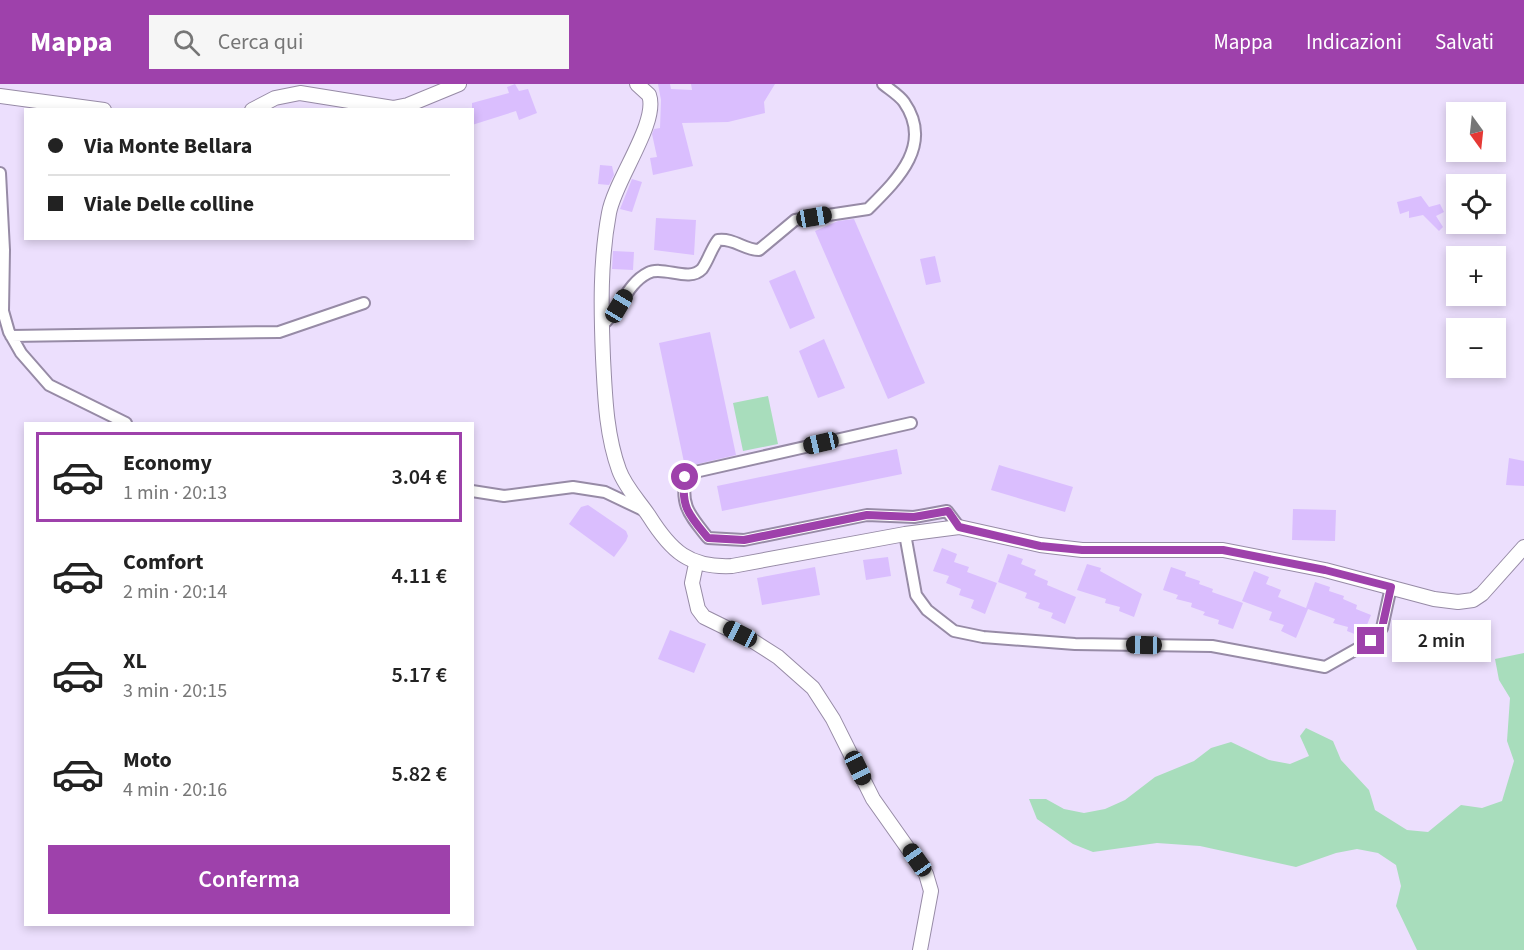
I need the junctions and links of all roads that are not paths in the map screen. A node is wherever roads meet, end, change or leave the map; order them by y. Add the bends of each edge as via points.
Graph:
1 (435, 84) edge
2 (459, 84) edge
3 (637, 84) edge
4 (883, 84) edge
5 (0, 96) edge
6 (408, 105) junction
7 (89, 108) edge
8 (256, 108) edge
9 (0, 173) edge
10 (364, 303) dead end
11 (602, 325) junction
12 (11, 336) junction
13 (124, 422) edge
14 (911, 423) dead end
15 (474, 491) edge
16 (645, 511) junction
17 (959, 527) junction
18 (905, 534) junction
19 (1524, 547) edge
20 (696, 564) junction
21 (1391, 587) junction
22 (920, 950) edge

1 - 6 street
2 - 6 street
3 - 11 street via 649,94 651,113 611,204 604,247
4 - 11 street via 904,101 915,126 912,157 868,209 795,220 759,250 718,240 702,269 693,275 650,272 642,277
5 - 7 street
6 - 8 street via 376,107 300,93 275,98
9 - 12 street via 3,311
10 - 12 street via 279,332
11 - 16 street via 613,450 624,481
12 - 13 street via 49,385
14 - 17 street via 686,474 682,496 688,513 708,538 744,540 867,515 914,517 948,511
15 - 16 street via 504,496 573,487 605,492
16 - 20 street via 663,538
17 - 18 street
17 - 21 street via 1040,546 1082,550 1223,550
18 - 20 street via 732,566
18 - 21 street via 913,586 927,610 954,631 982,637 1076,644 1212,646 1325,667 1371,641 1382,628
19 - 21 street via 1473,600 1434,599
20 - 22 street via 692,583 698,609 704,617 778,657 813,688 833,718 873,799 926,874 931,891

